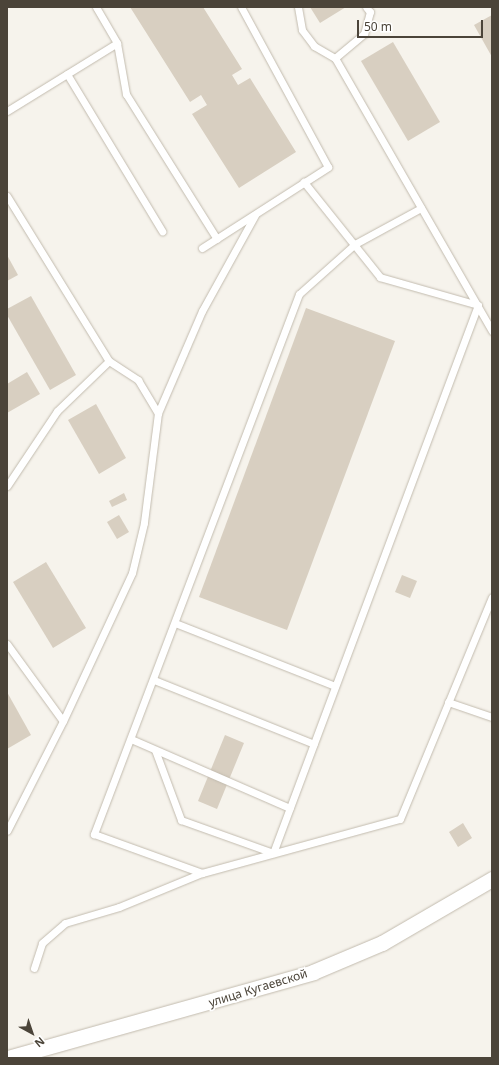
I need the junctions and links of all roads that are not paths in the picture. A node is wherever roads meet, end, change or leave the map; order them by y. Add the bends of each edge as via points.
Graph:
1 (96, 7) edge
2 (241, 7) edge
3 (298, 7) edge
4 (366, 7) edge
5 (117, 43) junction
6 (335, 58) junction
7 (68, 74) junction
8 (7, 111) edge
9 (304, 182) junction
10 (7, 196) edge
11 (422, 208) junction
12 (256, 213) junction
13 (162, 231) dead end
14 (217, 239) junction
15 (355, 244) junction
16 (202, 248) dead end
17 (478, 305) junction
18 (492, 331) edge
19 (109, 361) junction
20 (158, 413) junction
21 (7, 486) edge
22 (492, 597) edge
23 (175, 623) junction
24 (7, 644) edge
25 (154, 680) junction
26 (335, 686) junction
27 (448, 702) junction
28 (492, 717) edge
29 (63, 721) junction
30 (131, 739) junction
31 (314, 744) junction
32 (155, 750) junction
33 (290, 808) junction
34 (7, 831) edge
35 (273, 853) junction
36 (202, 873) junction
37 (492, 879) edge
38 (34, 968) dead end
39 (8, 1058) edge

1 - 5 lane
2 - 9 lane via 328,167
3 - 6 lane via 302,30 314,46
4 - 6 lane via 370,12 364,34
5 - 7 lane
5 - 14 lane via 126,94
6 - 11 lane
7 - 8 lane
7 - 13 lane
9 - 12 lane
9 - 15 lane
10 - 19 lane
11 - 15 lane
11 - 17 lane
12 - 14 lane
12 - 20 lane via 202,311
14 - 16 lane
15 - 17 lane via 380,277
15 - 23 lane via 299,294
17 - 18 lane
17 - 26 lane
19 - 20 lane via 138,380
19 - 21 lane via 57,411
20 - 29 lane via 144,523 132,573
22 - 27 lane
23 - 25 lane
23 - 26 lane
24 - 29 lane
25 - 30 lane
25 - 31 lane
26 - 31 lane
27 - 28 lane
27 - 35 lane via 400,819
29 - 34 lane
30 - 32 lane
30 - 36 lane via 94,834
31 - 33 lane
32 - 33 lane
32 - 35 lane via 181,820
33 - 35 lane
35 - 36 lane
36 - 38 lane via 119,907 65,923 42,943
37 - 39 street, улица Кугаевской via 382,943 313,972

